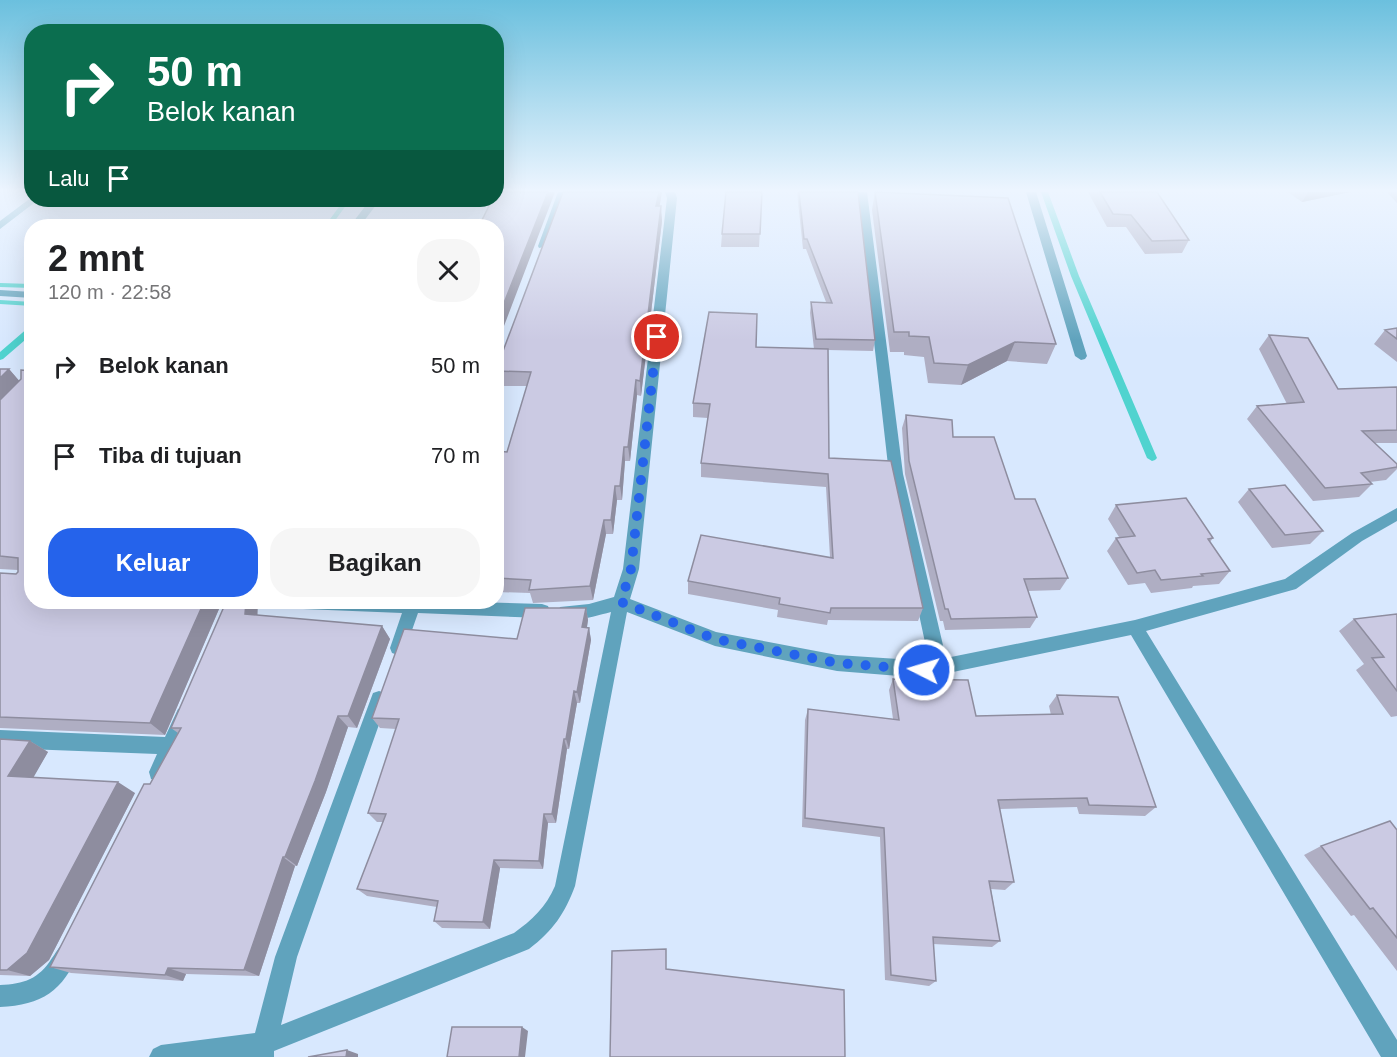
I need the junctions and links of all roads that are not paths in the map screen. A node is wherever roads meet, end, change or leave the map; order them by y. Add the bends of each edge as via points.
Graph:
1 (545, 241) edge
2 (667, 241) edge
3 (868, 241) edge
4 (1046, 241) edge
5 (538, 259) edge
6 (0, 293) edge
7 (24, 294) edge
8 (1081, 356) dead end
9 (1397, 514) edge
10 (621, 602) junction
11 (504, 608) edge
12 (412, 609) edge
13 (1135, 627) junction
14 (393, 660) edge
15 (939, 667) junction
16 (385, 682) edge
17 (193, 695) edge
18 (0, 739) edge
19 (171, 746) junction
20 (149, 789) edge
21 (75, 937) edge
22 (0, 996) edge
23 (262, 1051) edge
24 (161, 1057) edge
25 (1394, 1057) edge

1 - 5 street
2 - 10 street via 631,569
3 - 15 street via 896,474
4 - 8 street
6 - 7 street
9 - 13 street via 1290,584
10 - 11 street via 589,611
10 - 15 street via 715,639 837,663 924,670
10 - 23 street via 565,886 557,909 543,926 521,941
12 - 14 street
13 - 15 street
13 - 25 street
16 - 23 street via 286,957
17 - 19 street
18 - 19 street
19 - 20 street
21 - 22 street via 59,969 41,989 21,996
23 - 24 street

